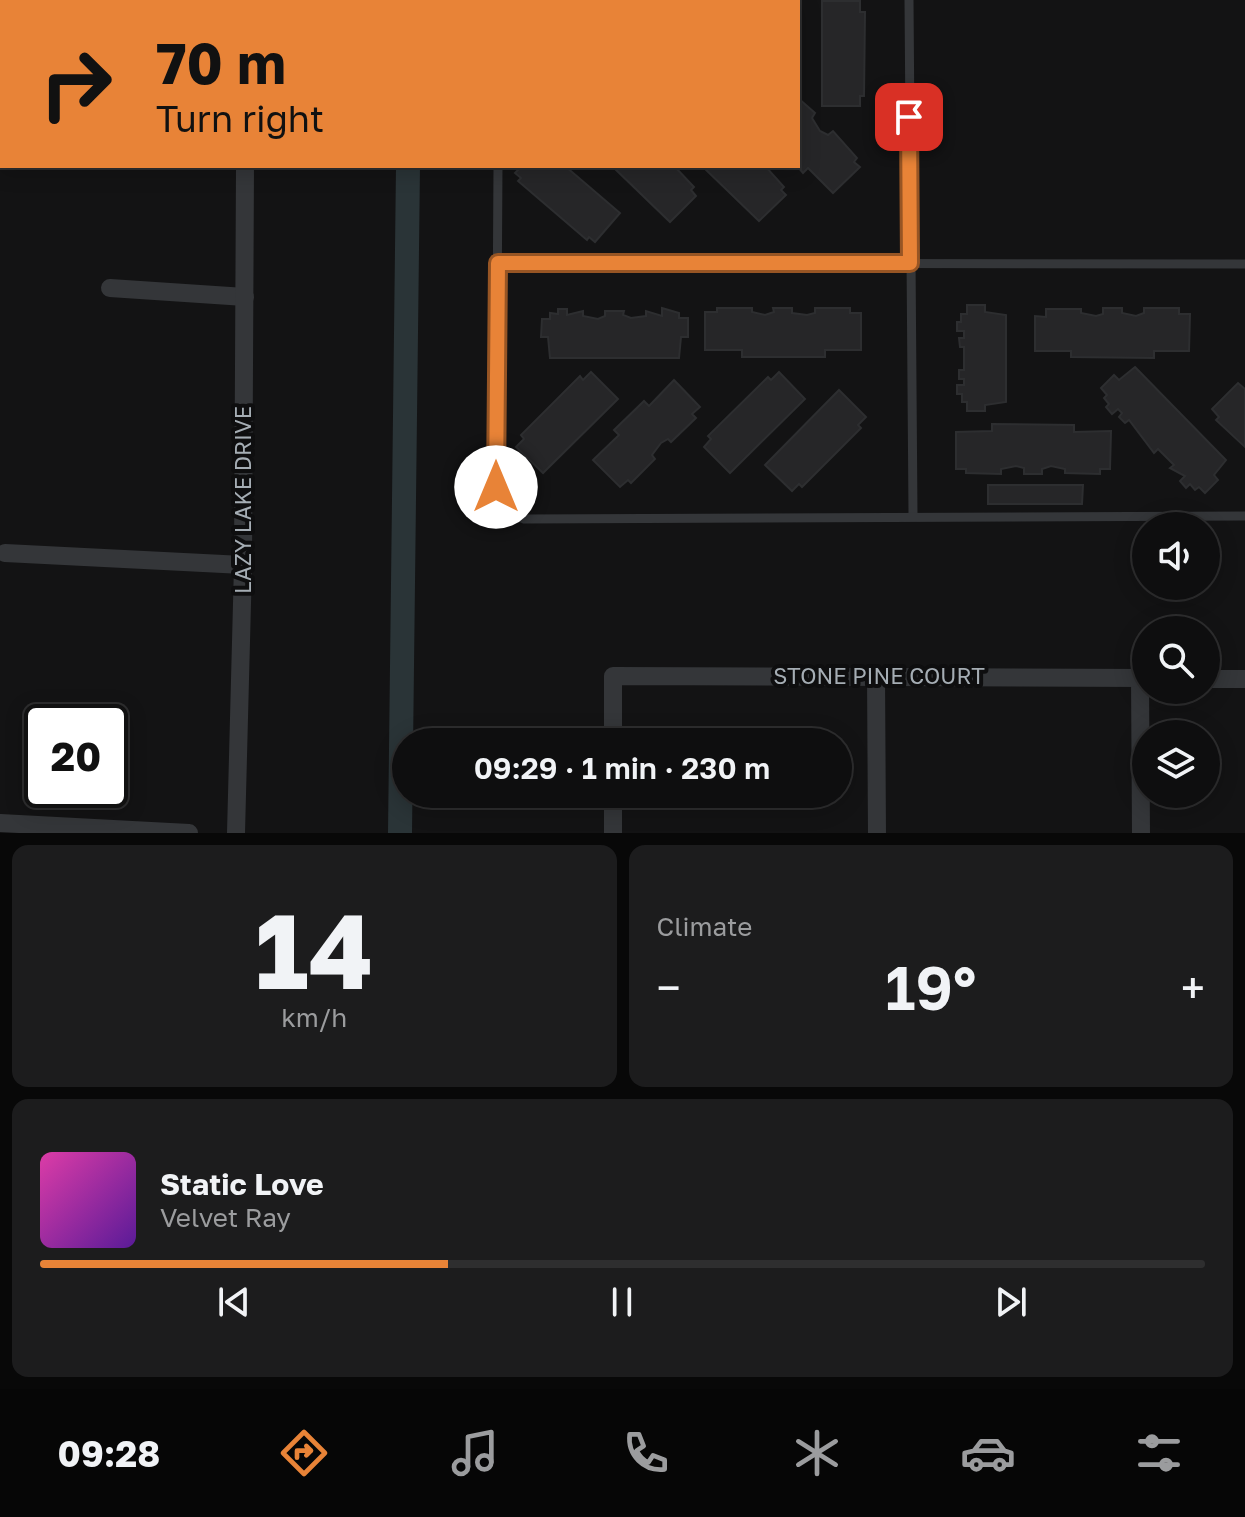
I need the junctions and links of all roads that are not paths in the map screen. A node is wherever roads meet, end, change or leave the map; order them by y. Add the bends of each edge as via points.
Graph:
1 (909, 0) edge
2 (245, 168) edge
3 (498, 168) edge
4 (498, 263) junction
5 (910, 263) junction
6 (1245, 264) edge
7 (110, 288) dead end
8 (245, 297) junction
9 (913, 515) junction
10 (1245, 516) edge
11 (5, 553) dead end
12 (243, 565) junction
13 (876, 676) junction
14 (1132, 678) edge
15 (1220, 679) edge
16 (1245, 679) edge
17 (1143, 704) edge
18 (613, 728) edge
19 (613, 808) edge
20 (0, 823) edge
21 (189, 833) edge
22 (236, 833) edge
23 (613, 833) edge
24 (877, 833) edge
25 (1141, 833) edge

1 - 5 lane
2 - 8 street, LAZY LAKE DRIVE
3 - 4 lane
4 - 5 lane
4 - 9 lane via 496,487 512,515
5 - 6 lane
5 - 9 lane
7 - 8 street
8 - 12 street, LAZY LAKE DRIVE
9 - 10 lane
11 - 12 street
12 - 22 street, LAZY LAKE DRIVE
13 - 14 street, STONE PINE COURT
13 - 18 street, STONE PINE COURT via 613,676
13 - 24 street
15 - 16 street
17 - 25 street
19 - 23 street
20 - 21 street

